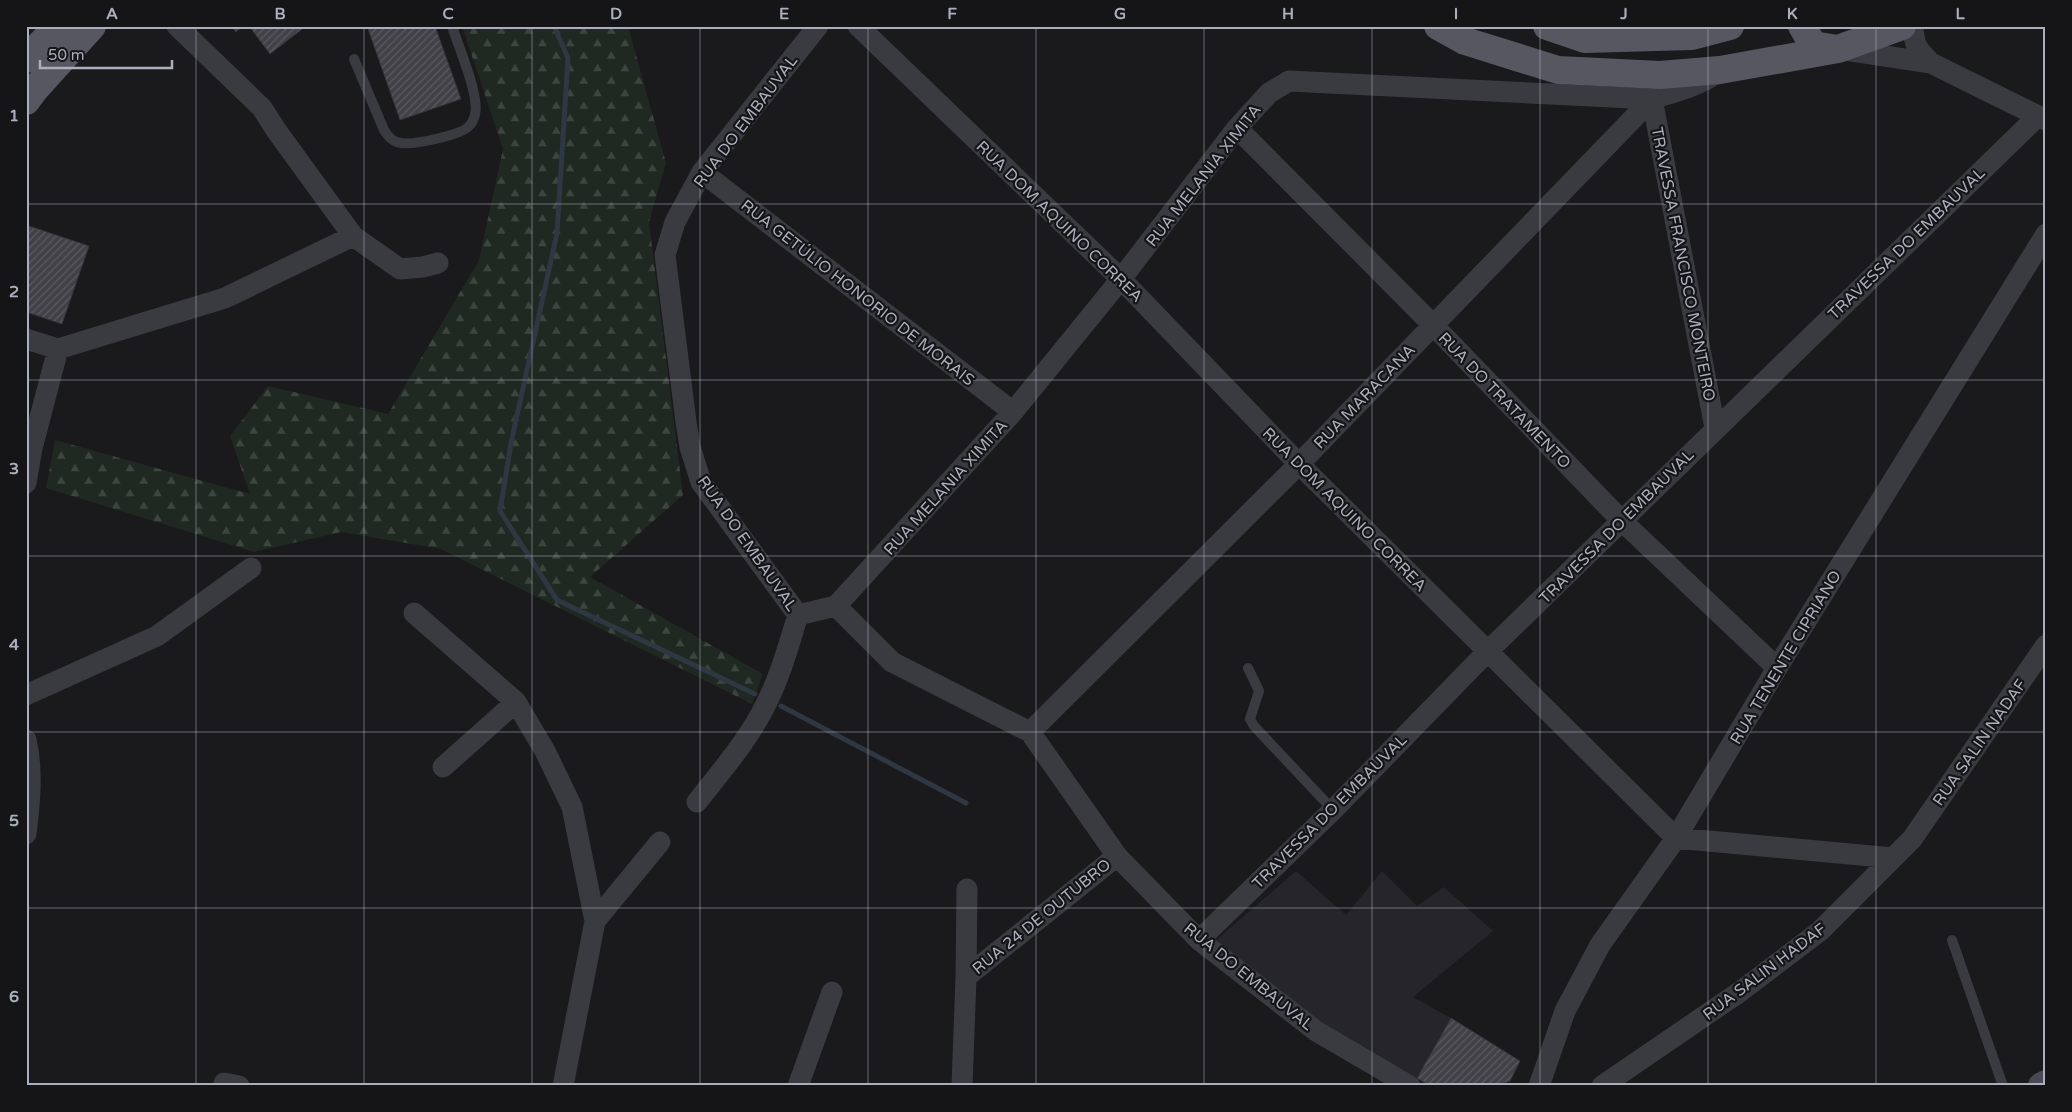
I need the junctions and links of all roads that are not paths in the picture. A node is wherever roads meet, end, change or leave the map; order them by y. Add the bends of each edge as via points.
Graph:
1 (58, 26) edge
2 (92, 26) edge
3 (178, 26) edge
4 (452, 26) edge
5 (818, 26) edge
6 (858, 26) edge
7 (1438, 26) edge
8 (1547, 26) edge
9 (1730, 26) edge
10 (1802, 26) edge
11 (1902, 26) edge
12 (1913, 26) edge
13 (1838, 49) junction
14 (26, 59) edge
15 (354, 59) dead end
16 (1931, 63) junction
17 (1720, 70) junction
18 (1652, 99) junction
19 (26, 101) edge
20 (2042, 118) edge
21 (1237, 128) junction
22 (702, 172) junction
23 (2046, 234) edge
24 (353, 236) junction
25 (438, 263) dead end
26 (1121, 279) junction
27 (1433, 325) junction
28 (26, 339) edge
29 (58, 349) junction
30 (1013, 412) junction
31 (1715, 428) junction
32 (1299, 464) junction
33 (26, 483) edge
34 (1622, 521) junction
35 (251, 568) dead end
36 (836, 606) junction
37 (414, 613) dead end
38 (798, 615) junction
39 (2046, 645) edge
40 (1488, 651) junction
41 (1248, 668) dead end
42 (1777, 668) junction
43 (26, 695) edge
44 (516, 702) junction
45 (1030, 732) junction
46 (26, 740) edge
47 (443, 766) dead end
48 (697, 802) dead end
49 (1333, 810) junction
50 (26, 834) edge
51 (1676, 838) junction
52 (1912, 839) joint
53 (660, 842) dead end
54 (1117, 856) junction
55 (1893, 858) junction
56 (967, 889) dead end
57 (595, 921) junction
58 (1199, 940) junction
59 (1952, 940) dead end
60 (966, 976) junction
61 (832, 992) dead end
62 (563, 1086) edge
63 (798, 1086) edge
64 (962, 1086) edge
65 (1410, 1086) edge
66 (1539, 1086) edge
67 (1602, 1086) edge
68 (2003, 1086) edge

1 - 14 main road
2 - 19 main road
3 - 24 street via 262,108
4 - 15 lane via 476,98 476,114 470,125 460,132 415,143 390,139
5 - 22 street, RUA DO EMBAUVAL
6 - 26 street, RUA DOM AQUINO CORREA
7 - 17 main road via 1465,41 1558,70 1660,75
8 - 9 main road via 1585,39 1692,36
10 - 13 main road via 1813,45
11 - 13 main road
12 - 16 street via 1914,44
13 - 16 street
13 - 17 main road
16 - 20 street
17 - 18 street, RUA MELANIA XIMITA via 1705,80
18 - 21 street, RUA MELANIA XIMITA via 1289,81 1269,93
18 - 27 street, RUA MARACANA
18 - 31 street, TRAVESSA FRANCISCO MONTEIRO
20 - 31 street, TRAVESSA DO EMBAUVAL
21 - 26 street, RUA MELANIA XIMITA
21 - 27 street, RUA DO TRATAMENTO
22 - 30 street, RUA GETÚLIO HONORIO DE MORAIS
22 - 38 street, RUA DO EMBAUVAL via 675,222 665,255 690,447 701,482
23 - 42 street, RUA TENENTE CIPRIANO
24 - 25 street via 400,269
24 - 29 street via 225,298
26 - 30 street, RUA MELANIA XIMITA
26 - 32 street, RUA DOM AQUINO CORREA
27 - 32 street, RUA MARACANA
27 - 34 street, RUA DO TRATAMENTO
28 - 29 street
29 - 33 street
30 - 36 street, RUA MELANIA XIMITA
31 - 34 street, TRAVESSA DO EMBAUVAL
32 - 40 street, RUA DOM AQUINO CORREA
32 - 45 street, RUA MARACANA
34 - 40 street, TRAVESSA DO EMBAUVAL
34 - 42 street, RUA DO TRATAMENTO
35 - 43 street via 157,636
36 - 38 street, RUA DO EMBAUVAL
36 - 45 street, RUA DO EMBAUVAL via 892,662
37 - 44 street
38 - 48 street via 781,671 767,703 747,737
39 - 52 street, RUA SALIN NADAF
40 - 49 street, TRAVESSA DO EMBAUVAL
40 - 51 street, RUA DOM AQUINO CORREA
41 - 49 lane via 1259,691 1250,719 1254,726
42 - 51 street, RUA TENENTE CIPRIANO
44 - 47 street
44 - 57 street via 545,751 572,807
45 - 54 street, RUA DO EMBAUVAL
46 - 50 street via 30,757
49 - 58 street, TRAVESSA DO EMBAUVAL
51 - 55 street
51 - 66 street, RUA TENENTE CIPRIANO via 1600,945 1565,1011
52 - 55 street, RUA SALIN HADAF
53 - 57 street
54 - 58 street, RUA DO EMBAUVAL
54 - 60 street, RUA 24 DE OUTUBRO
55 - 67 street, RUA SALIN HADAF via 1820,931
56 - 60 street, RUA 24 DE OUTUBRO
57 - 62 street
58 - 65 street, RUA DO EMBAUVAL via 1316,1032
59 - 68 lane
60 - 64 street, RUA 24 DE OUTUBRO
61 - 63 street

